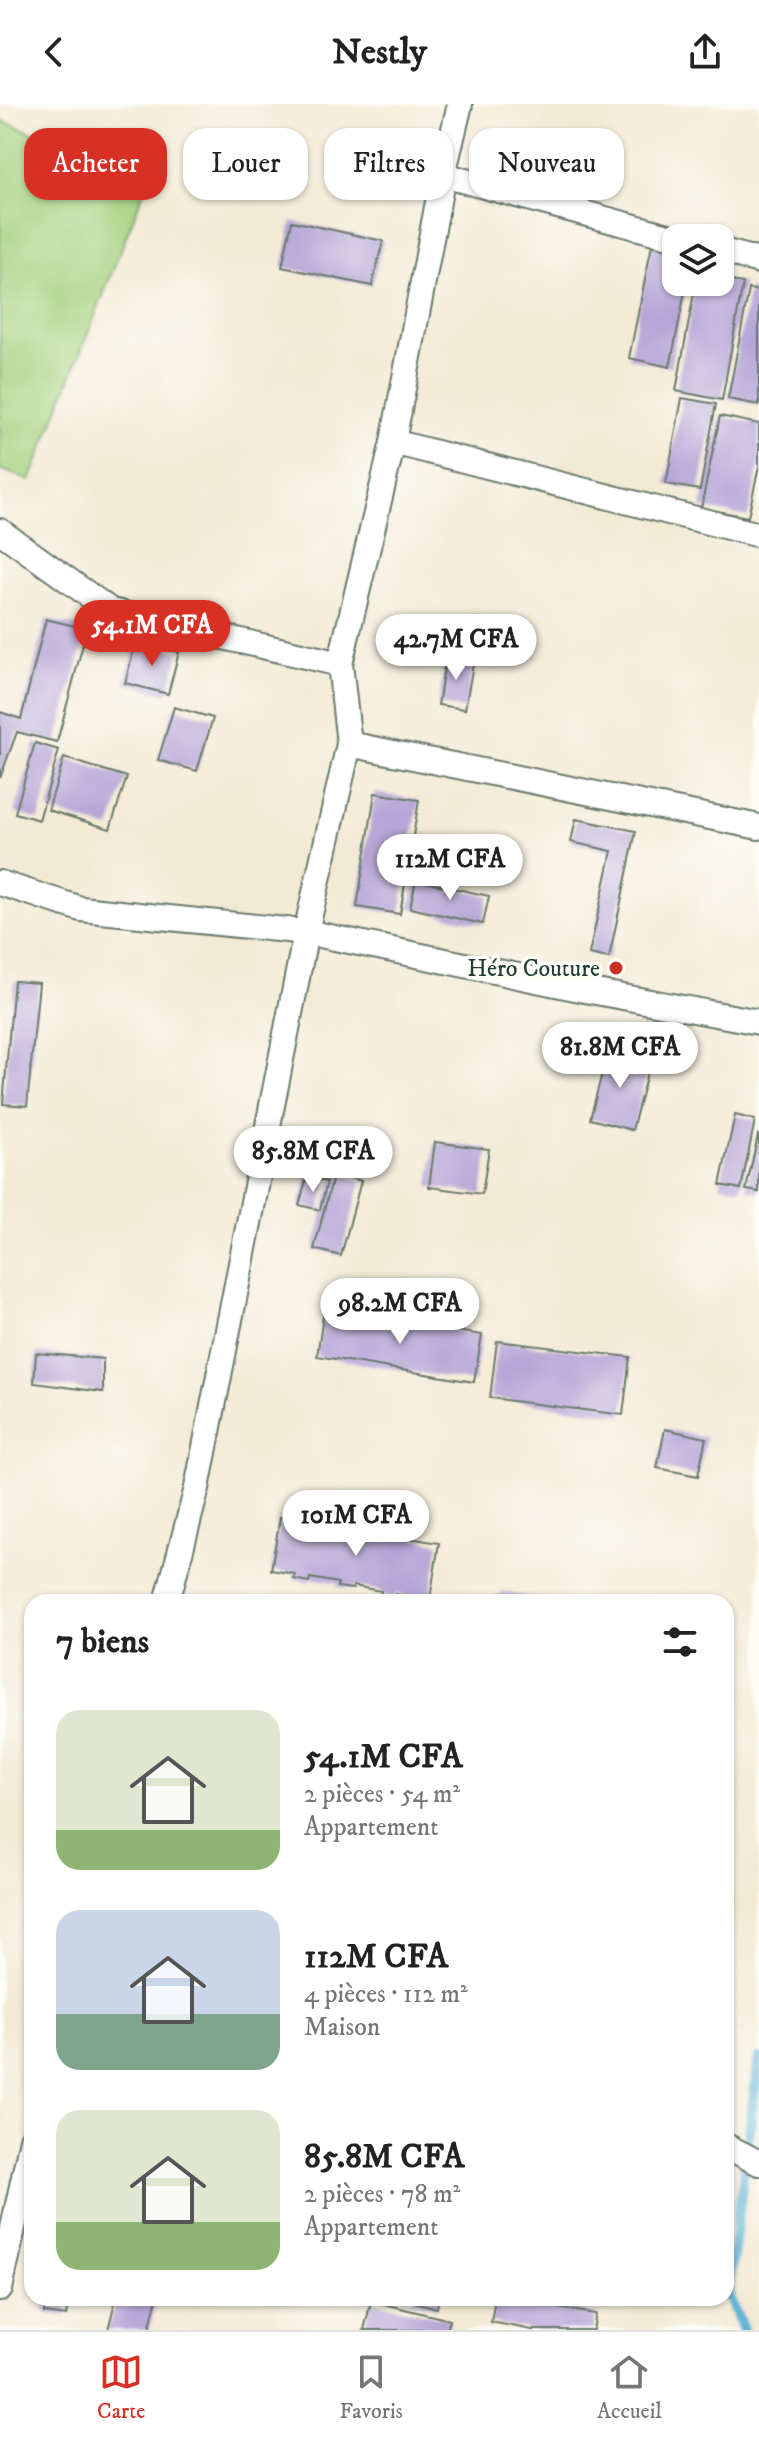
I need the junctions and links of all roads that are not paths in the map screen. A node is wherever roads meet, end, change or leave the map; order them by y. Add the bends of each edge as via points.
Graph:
1 (460, 104) edge
2 (453, 133) edge
3 (453, 178) edge
4 (438, 200) edge
5 (662, 234) edge
6 (734, 254) edge
7 (759, 261) edge
8 (393, 442) junction
9 (0, 531) edge
10 (759, 535) edge
11 (340, 664) junction
12 (349, 744) junction
13 (759, 827) edge
14 (0, 883) edge
15 (306, 932) junction
16 (759, 1022) edge
17 (169, 1594) edge
18 (734, 2150) edge
19 (759, 2163) edge
20 (24, 2176) edge
21 (0, 2289) edge

1 - 2 street
3 - 5 street
4 - 8 street
6 - 7 street
8 - 10 street
8 - 11 street
9 - 11 street via 111,611
11 - 12 street
12 - 13 street
12 - 15 street
14 - 15 street via 81,909
15 - 16 street
15 - 17 street via 197,1488
18 - 19 street
20 - 21 street

